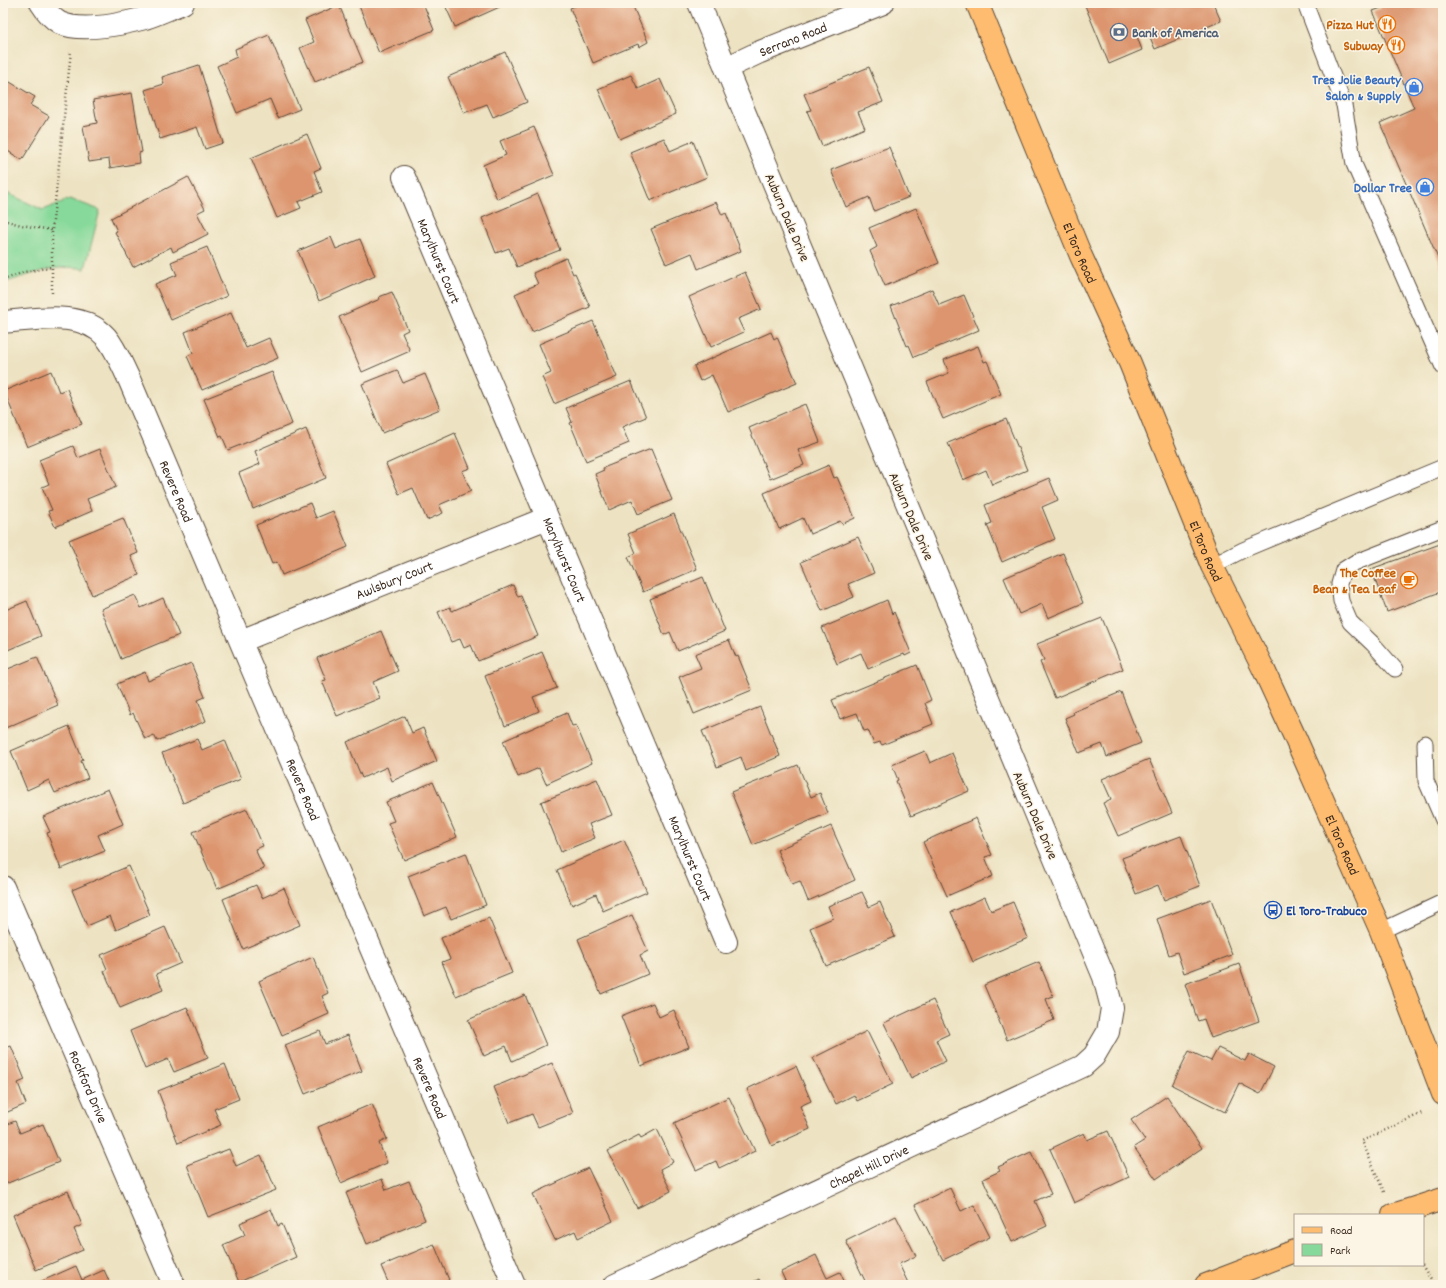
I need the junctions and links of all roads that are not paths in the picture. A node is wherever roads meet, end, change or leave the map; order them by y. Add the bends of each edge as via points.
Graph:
1 (41, 3) edge
2 (183, 3) edge
3 (699, 3) edge
4 (883, 3) edge
5 (977, 3) edge
6 (1306, 3) edge
7 (726, 68) junction
8 (404, 177) dead end
9 (3, 322) edge
10 (1443, 366) edge
11 (1443, 467) edge
12 (547, 518) junction
13 (1443, 528) edge
14 (1212, 566) junction
15 (241, 641) junction
16 (1396, 669) dead end
17 (1425, 743) dead end
18 (1443, 820) edge
19 (3, 887) edge
20 (1443, 902) edge
21 (1381, 931) junction
22 (726, 942) dead end
23 (1108, 1032) joint
24 (1436, 1102) edge
25 (1443, 1199) edge
26 (1396, 1214) edge
27 (1294, 1251) edge
28 (174, 1285) edge
29 (514, 1285) edge
30 (615, 1285) edge
31 (1206, 1285) edge

1 - 2 street via 54,18 77,27 110,25 146,18
3 - 7 street, Auburn Dale Drive
4 - 7 street, Serrano Road
5 - 14 main road, El Toro Road via 1081,256 1130,363
6 - 10 lane via 1344,105 1354,164
7 - 23 street, Auburn Dale Drive via 1104,977 1112,1008
8 - 12 street, Marylhurst Court
9 - 15 street, Revere Road via 59,319 79,321 94,327 105,336 116,351 129,379
11 - 14 lane via 1244,550
12 - 15 street, Awlsbury Court
12 - 22 street, Marylhurst Court
13 - 16 lane via 1354,563 1343,570 1339,584 1341,602 1350,622
14 - 21 main road, El Toro Road via 1263,668
15 - 29 street, Revere Road
17 - 18 lane via 1426,781
19 - 28 street, Rockford Drive
20 - 21 lane
21 - 24 main road, El Toro Road
23 - 30 street, Chapel Hill Drive via 1094,1056 1083,1066
25 - 26 main road
27 - 31 main road

